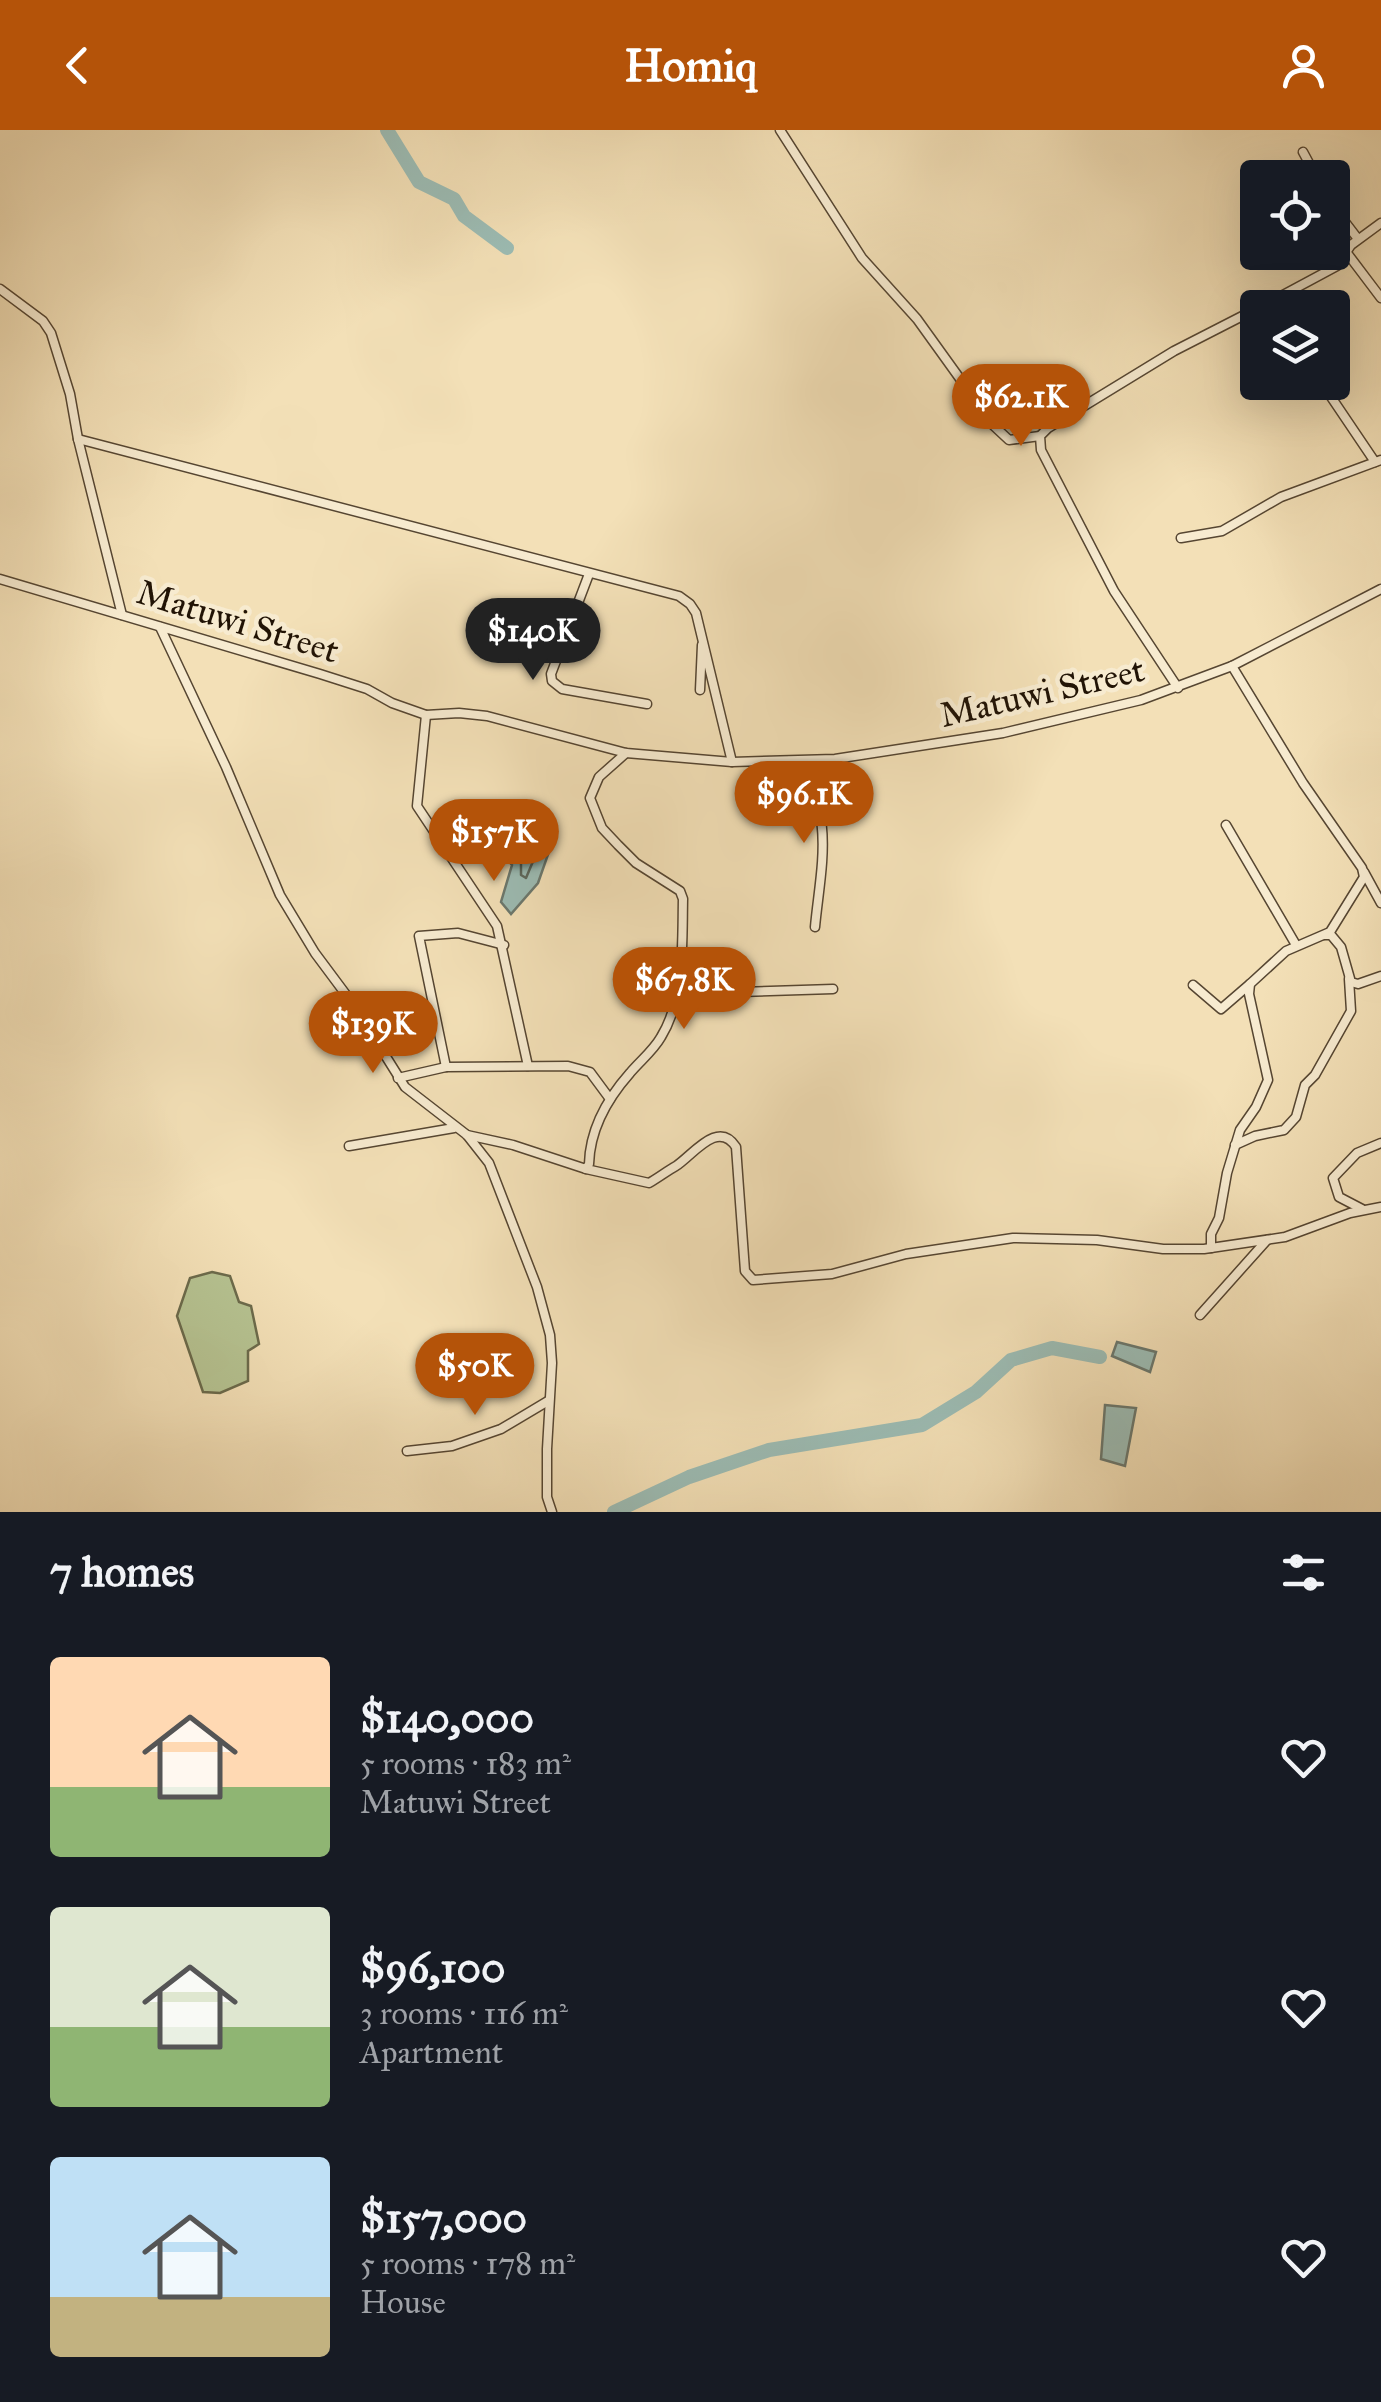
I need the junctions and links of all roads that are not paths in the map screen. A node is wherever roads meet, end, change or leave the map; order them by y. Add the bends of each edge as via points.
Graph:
1 (780, 130) edge
2 (1303, 152) dead end
3 (1307, 160) edge
4 (1381, 223) edge
5 (1350, 229) edge
6 (1358, 239) junction
7 (1350, 249) edge
8 (1350, 257) edge
9 (1331, 270) edge
10 (0, 290) edge
11 (1298, 290) edge
12 (1381, 298) edge
13 (1240, 318) edge
14 (1334, 400) edge
15 (1040, 436) junction
16 (78, 439) junction
17 (1378, 461) edge
18 (1181, 538) dead end
19 (589, 574) junction
20 (0, 579) edge
21 (1381, 589) edge
22 (122, 616) junction
23 (160, 627) junction
24 (703, 637) junction
25 (1232, 666) junction
26 (1178, 688) junction
27 (700, 690) dead end
28 (647, 704) dead end
29 (426, 715) junction
30 (626, 753) junction
31 (732, 762) junction
32 (789, 762) junction
33 (1226, 825) dead end
34 (1362, 868) junction
35 (1381, 903) edge
36 (815, 926) dead end
37 (1324, 936) junction
38 (504, 945) junction
39 (1296, 945) junction
40 (1381, 976) edge
41 (1349, 979) junction
42 (1250, 984) junction
43 (1194, 985) dead end
44 (833, 989) dead end
45 (676, 998) junction
46 (528, 1066) junction
47 (446, 1068) junction
48 (398, 1078) junction
49 (610, 1099) junction
50 (454, 1128) junction
51 (466, 1135) junction
52 (1381, 1142) edge
53 (1235, 1145) junction
54 (349, 1146) dead end
55 (586, 1169) junction
56 (1381, 1207) edge
57 (1362, 1209) junction
58 (1266, 1240) junction
59 (1211, 1248) junction
60 (1200, 1315) dead end
61 (548, 1402) junction
62 (406, 1451) dead end
63 (552, 1512) edge

1 - 15 street via 869,267 917,319 994,426 1009,440
2 - 3 street
4 - 6 street
5 - 6 street
6 - 7 street
8 - 12 street
9 - 11 street
10 - 16 street via 49,328
13 - 15 street
14 - 17 street
15 - 26 street via 1094,556
16 - 19 street
16 - 22 street
17 - 18 street via 1280,497 1222,531
19 - 24 street via 679,596 690,604
19 - 28 street via 552,681
20 - 22 street, Matuwi Street
21 - 25 street, Matuwi Street
22 - 23 street, Matuwi Street
23 - 29 street, Matuwi Street via 368,689
23 - 48 street via 280,895
24 - 27 street
24 - 31 street
25 - 26 street, Matuwi Street
25 - 34 street
26 - 32 street, Matuwi Street via 1004,733
29 - 30 street, Matuwi Street via 486,716
29 - 38 street via 417,806
30 - 31 street, Matuwi Street
30 - 45 street via 599,778 590,798 602,828 684,899
31 - 32 street, Matuwi Street
32 - 36 street via 808,781 821,811
33 - 39 street
34 - 35 street
34 - 37 street via 1363,882
37 - 39 street
37 - 41 street via 1338,942
38 - 46 street
38 - 47 street via 458,934 419,936
39 - 42 street
40 - 41 street via 1358,984
41 - 53 street via 1351,1012 1305,1085 1296,1117 1284,1130
42 - 43 street via 1222,1009
42 - 53 street via 1268,1080
44 - 45 street
45 - 49 street via 662,1036
46 - 47 street
46 - 49 street via 584,1068
47 - 48 street
48 - 50 street
49 - 55 street via 596,1122
50 - 51 street
50 - 54 street
51 - 55 street
51 - 61 street via 488,1163 543,1306 552,1363
52 - 57 street via 1356,1153 1333,1178 1340,1198
53 - 59 street
55 - 59 street via 648,1183 703,1142 732,1140 746,1272 753,1280 832,1274 906,1254 1013,1238
56 - 57 street
57 - 58 street
58 - 59 street
58 - 60 street
61 - 62 street via 452,1446
61 - 63 street

